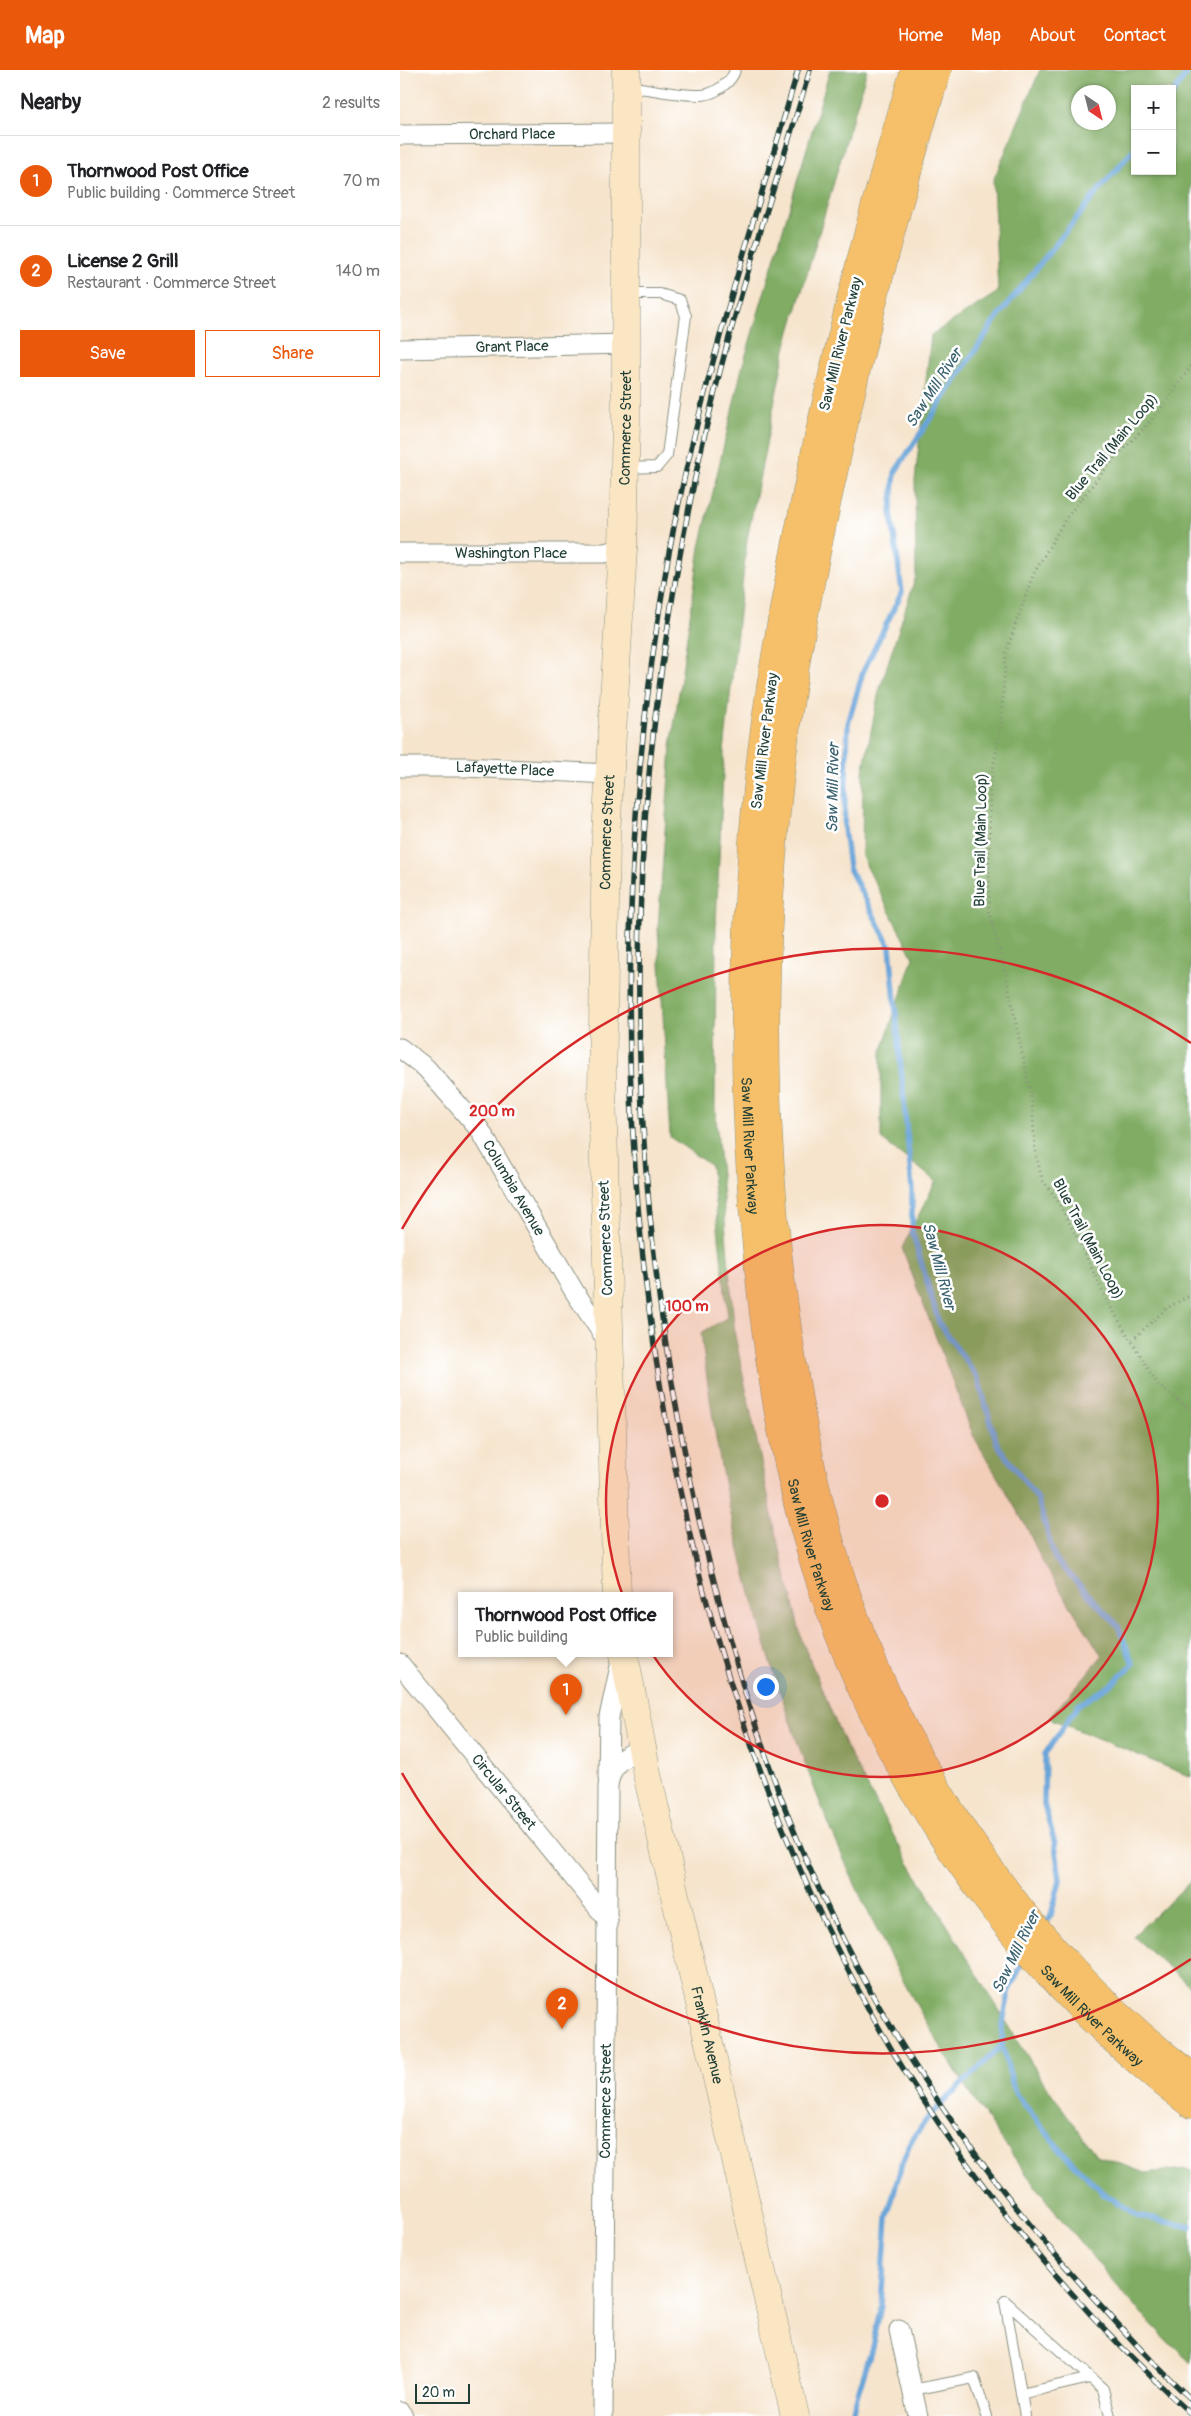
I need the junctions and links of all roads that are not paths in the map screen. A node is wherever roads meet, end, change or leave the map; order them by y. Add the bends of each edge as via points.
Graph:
1 (735, 70) edge
2 (915, 70) edge
3 (937, 70) edge
4 (625, 78) edge
5 (624, 133) junction
6 (400, 135) edge
7 (626, 294) junction
8 (626, 344) junction
9 (400, 349) edge
10 (624, 468) junction
11 (623, 549) junction
12 (400, 553) edge
13 (400, 767) edge
14 (609, 774) junction
15 (400, 1048) edge
16 (610, 1345) junction
17 (617, 1592) edge
18 (622, 1657) edge
19 (624, 1657) edge
20 (400, 1664) edge
21 (642, 1748) junction
22 (608, 1786) junction
23 (608, 1920) junction
24 (1052, 1962) junction
25 (1191, 2076) edge
26 (1191, 2104) edge
27 (899, 2330) dead end
28 (1090, 2378) junction
29 (912, 2390) junction
30 (1021, 2394) junction
31 (400, 2412) edge
32 (404, 2416) edge
33 (603, 2416) edge
34 (796, 2416) edge
35 (918, 2416) edge
36 (987, 2416) edge
37 (1025, 2416) edge
38 (1110, 2416) edge

1 - 4 lane via 721,88 703,95
2 - 24 highway, Saw Mill River Parkway via 877,201 830,388 800,528 770,694 757,795 747,928 745,1063 749,1164 762,1298 777,1399 796,1497 825,1594 861,1688 907,1780 952,1851 1010,1931
3 - 24 highway, Saw Mill River Parkway via 862,344 801,633 782,757 769,898 767,1100 776,1234 790,1350 811,1467 836,1564 871,1658 914,1749 966,1835 1017,1905
4 - 5 main road, Commerce Street
5 - 6 street, Orchard Place
5 - 7 main road, Commerce Street
7 - 8 main road, Commerce Street
7 - 10 lane via 660,294 680,300 686,316 667,454 658,467
8 - 9 street, Grant Place
8 - 10 main road, Commerce Street
10 - 11 main road, Commerce Street
11 - 12 street, Washington Place via 604,553
11 - 14 main road, Commerce Street
13 - 14 street, Lafayette Place
14 - 16 main road, Commerce Street via 602,1092
15 - 16 street, Columbia Avenue via 426,1068 480,1130 574,1291
16 - 17 main road, Commerce Street
18 - 22 street, Commerce Street via 609,1717
19 - 21 main road, Franklin Avenue
20 - 23 street, Circular Street
21 - 22 street, Commerce Street via 614,1765
21 - 34 main road, Franklin Avenue
22 - 23 street, Commerce Street
23 - 33 street, Commerce Street
24 - 25 highway, Saw Mill River Parkway
24 - 26 highway, Saw Mill River Parkway via 1117,2043
27 - 29 street
28 - 30 lane
28 - 30 lane via 1005,2301
28 - 38 lane via 1103,2389
29 - 35 street
29 - 36 lane via 974,2378
30 - 37 lane
31 - 32 street

